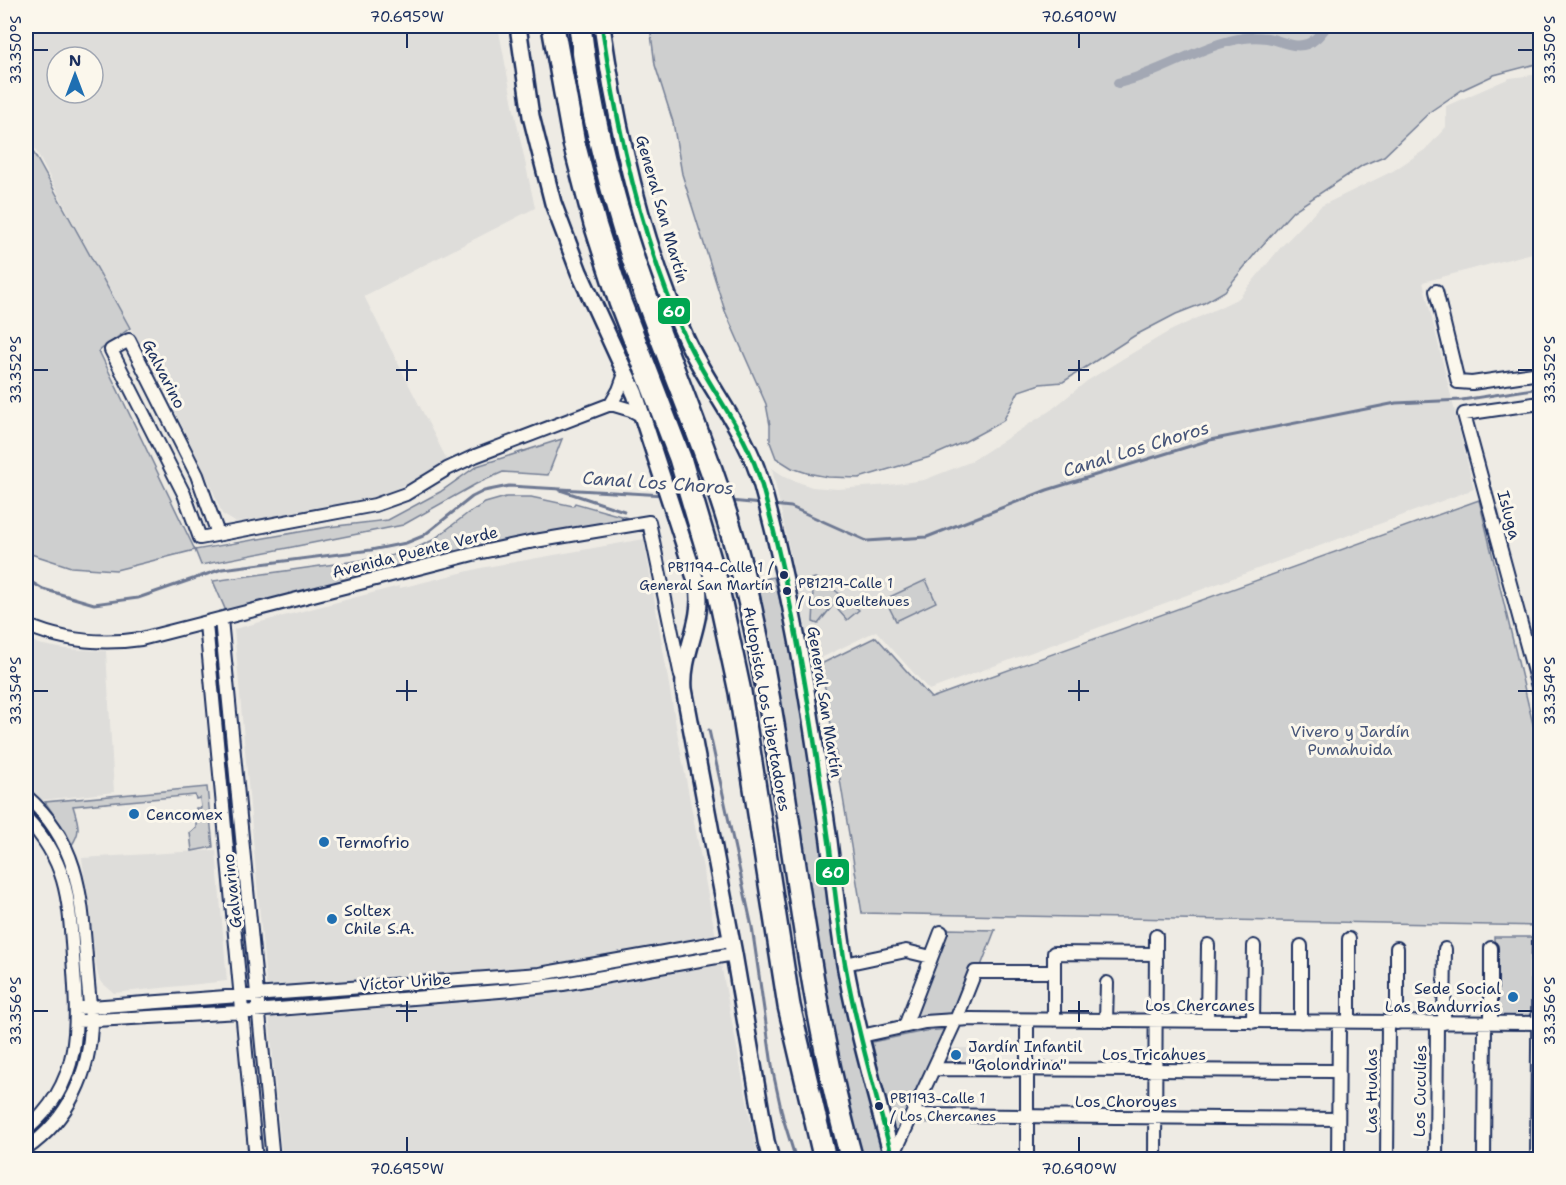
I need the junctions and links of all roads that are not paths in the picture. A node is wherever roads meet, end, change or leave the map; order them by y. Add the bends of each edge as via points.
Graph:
1 (518, 26) edge
2 (553, 26) edge
3 (579, 26) edge
4 (602, 26) edge
5 (1436, 291) dead end
6 (626, 371) junction
7 (1540, 373) edge
8 (1540, 403) edge
9 (611, 404) junction
10 (164, 409) junction
11 (644, 417) junction
12 (154, 435) junction
13 (218, 534) junction
14 (221, 619) junction
15 (206, 624) junction
16 (26, 625) edge
17 (684, 688) junction
18 (1540, 694) edge
19 (232, 724) junction
20 (216, 726) junction
21 (26, 796) edge
22 (26, 818) edge
23 (940, 932) dead end
24 (1156, 936) dead end
25 (1539, 938) edge
26 (1349, 939) dead end
27 (1208, 945) dead end
28 (1254, 946) dead end
29 (1301, 946) dead end
30 (733, 947) junction
31 (1397, 948) dead end
32 (1491, 948) dead end
33 (1445, 949) dead end
34 (1156, 954) junction
35 (931, 957) junction
36 (845, 964) junction
37 (1054, 972) junction
38 (512, 976) junction
39 (1107, 983) dead end
40 (512, 990) junction
41 (258, 993) junction
42 (241, 995) junction
43 (83, 1007) junction
44 (258, 1010) junction
45 (241, 1012) junction
46 (956, 1020) junction
47 (1028, 1020) junction
48 (1054, 1020) junction
49 (77, 1021) junction
50 (91, 1021) junction
51 (1107, 1021) junction
52 (1155, 1021) junction
53 (1207, 1021) junction
54 (1253, 1022) junction
55 (1300, 1022) junction
56 (1344, 1022) junction
57 (1393, 1022) junction
58 (1441, 1023) junction
59 (1488, 1023) junction
60 (1539, 1023) edge
61 (905, 1026) junction
62 (861, 1036) junction
63 (934, 1069) junction
64 (1027, 1070) junction
65 (1155, 1070) junction
66 (1338, 1071) junction
67 (1539, 1072) edge
68 (913, 1115) junction
69 (1027, 1116) junction
70 (1155, 1117) junction
71 (1338, 1119) junction
72 (1539, 1119) edge
73 (26, 1131) edge
74 (26, 1149) edge
75 (893, 1159) edge
76 (256, 1160) edge
77 (273, 1160) edge
78 (771, 1160) edge
79 (825, 1160) edge
80 (852, 1160) edge
81 (1027, 1160) edge
82 (1155, 1160) edge
83 (1338, 1160) edge
84 (1387, 1160) edge
85 (1436, 1160) edge
86 (1484, 1160) edge
87 (1537, 1160) edge

1 - 6 street via 531,116 552,203 579,272
2 - 79 highway, Autopista Los Libertadores via 574,143 595,224 620,302 688,480 717,580 735,662 789,1006
3 - 80 highway, Autopista Los Libertadores via 594,113 619,214 716,483 747,594 812,985
4 - 36 street, General San Martín via 626,153 665,287 687,341 746,445 762,484 798,641
5 - 7 street via 1458,382
6 - 9 street
6 - 11 street
8 - 18 street, Isluga via 1464,414
9 - 11 street
9 - 13 street via 475,456 406,494 375,505
10 - 12 street via 157,417
10 - 12 street, Galvarino via 129,340 111,350
10 - 13 street, Galvarino via 197,475
11 - 17 street via 700,595 699,613 684,665
12 - 13 street, Galvarino via 184,494 200,537
14 - 15 street, Avenida Puente Verde
14 - 17 street, Avenida Puente Verde via 477,553 649,522
14 - 19 street, Galvarino
15 - 16 street, Avenida Puente Verde via 141,639 102,642 66,638
15 - 20 street, Galvarino
17 - 30 street
19 - 20 street
19 - 41 street, Galvarino
20 - 42 street, Galvarino
21 - 43 street via 56,831 78,880
22 - 43 street via 50,847 62,874
23 - 35 street
24 - 34 street
25 - 60 street
26 - 56 street
27 - 53 street
28 - 54 street
29 - 55 street
30 - 38 street, Víctor Uribe
30 - 40 street, Víctor Uribe via 563,984
30 - 78 street
31 - 57 street, Las Hualas
32 - 59 street
33 - 58 street, Los Cuculíes
34 - 37 street via 1054,953
34 - 52 street
35 - 36 street via 906,951
35 - 61 street
36 - 62 street, General San Martín
37 - 46 street via 975,972
37 - 48 street
38 - 40 street
38 - 41 street, Víctor Uribe
39 - 51 street
40 - 44 street, Víctor Uribe
41 - 42 street, Víctor Uribe
41 - 44 street, Galvarino
42 - 43 street, Víctor Uribe
42 - 45 street, Galvarino
43 - 49 street
43 - 50 street
44 - 45 street, Víctor Uribe
44 - 77 street, Galvarino
45 - 50 street, Víctor Uribe
45 - 76 street, Galvarino
46 - 47 street, Los Chercanes
46 - 61 street, Los Chercanes
46 - 63 street
47 - 48 street, Los Chercanes
47 - 64 street
48 - 51 street, Los Chercanes
49 - 50 street, Víctor Uribe
49 - 73 street via 74,1051 60,1091
50 - 74 street via 88,1051 76,1091 55,1123
51 - 52 street, Los Chercanes
52 - 53 street, Los Chercanes
52 - 65 street
53 - 54 street, Los Chercanes
54 - 55 street, Los Chercanes
55 - 56 street, Los Chercanes
56 - 57 street, Los Chercanes
56 - 66 street
57 - 58 street, Los Chercanes
57 - 84 street, Las Hualas
58 - 59 street, Los Chercanes
58 - 85 street, Los Cuculíes
59 - 60 street, Los Chercanes
59 - 86 street
60 - 67 street
61 - 62 street, Los Chercanes
62 - 75 street, General San Martín
63 - 64 street, Los Tricahues
63 - 68 street
64 - 65 street, Los Tricahues
64 - 69 street
65 - 66 street, Los Tricahues
65 - 70 street
66 - 71 street
67 - 72 street
68 - 69 street, Los Choroyes
68 - 75 street
69 - 70 street, Los Choroyes
69 - 81 street
70 - 71 street, Los Choroyes
70 - 82 street
71 - 83 street
72 - 87 street

